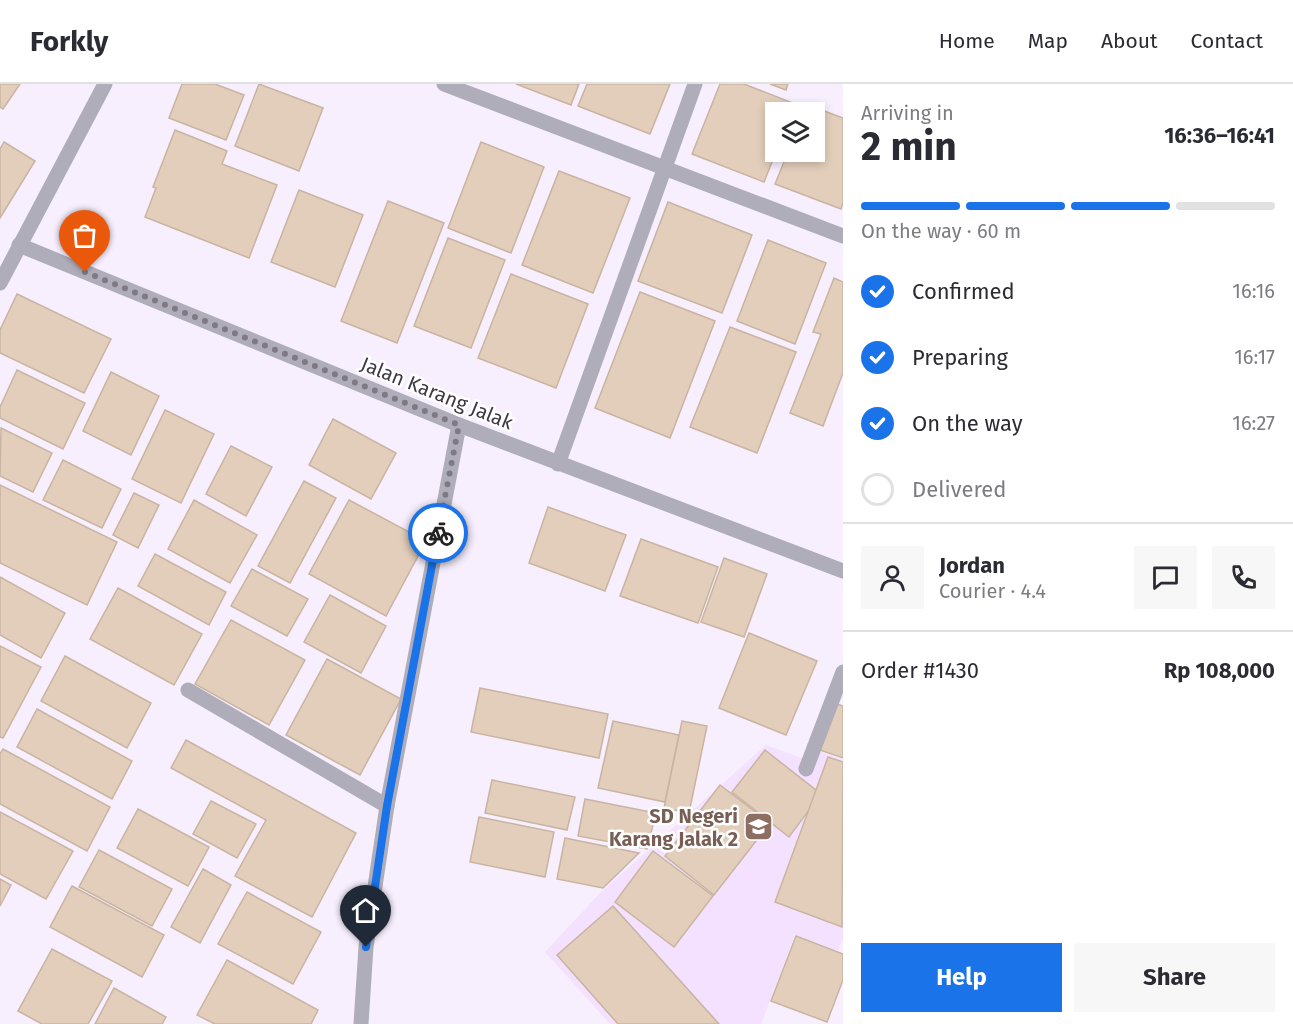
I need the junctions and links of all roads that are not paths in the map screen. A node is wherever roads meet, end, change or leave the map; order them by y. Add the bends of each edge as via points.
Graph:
1 (105, 84) edge
2 (444, 84) edge
3 (695, 84) edge
4 (665, 168) junction
5 (843, 236) edge
6 (19, 245) junction
7 (0, 283) edge
8 (459, 425) junction
9 (558, 464) junction
10 (843, 572) edge
11 (843, 672) edge
12 (188, 690) dead end
13 (806, 769) dead end
14 (387, 806) junction
15 (361, 1024) edge

1 - 6 street
2 - 4 street
3 - 4 street
4 - 5 street
4 - 9 street
6 - 7 street
6 - 8 street, Jalan Karang Jalak
8 - 9 street, Jalan Karang Jalak
8 - 14 street
9 - 10 street, Jalan Karang Jalak
11 - 13 street
12 - 14 street
14 - 15 street via 366,947

